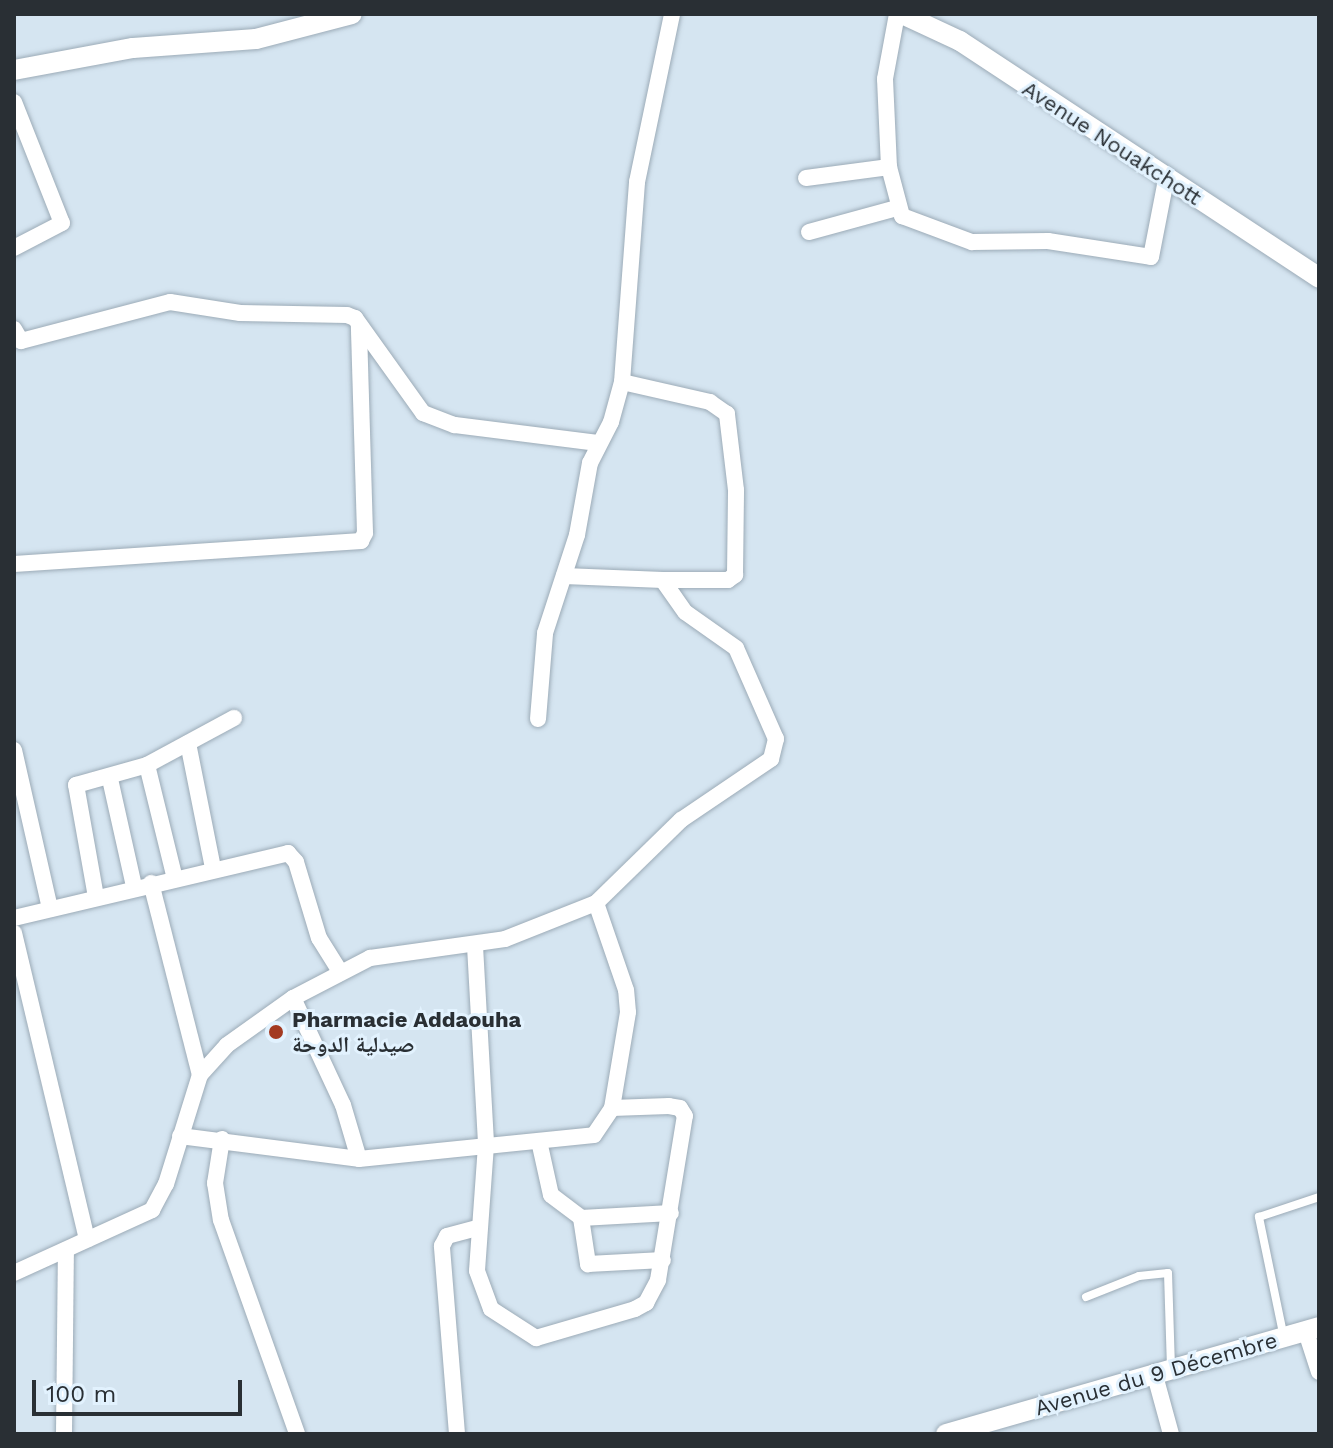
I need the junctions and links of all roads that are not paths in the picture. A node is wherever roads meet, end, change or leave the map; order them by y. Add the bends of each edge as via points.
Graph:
1 (352, 14) edge
2 (672, 14) edge
3 (900, 14) edge
4 (14, 70) edge
5 (14, 102) edge
6 (889, 167) junction
7 (806, 178) dead end
8 (1166, 180) junction
9 (897, 208) junction
10 (809, 232) dead end
11 (14, 248) edge
12 (1319, 278) edge
13 (360, 325) junction
14 (16, 340) edge
15 (622, 382) junction
16 (598, 443) junction
17 (14, 564) edge
18 (564, 576) junction
19 (663, 580) junction
20 (234, 718) dead end
21 (538, 719) dead end
22 (188, 743) junction
23 (14, 750) edge
24 (147, 765) junction
25 (110, 779) junction
26 (213, 868) junction
27 (175, 879) junction
28 (143, 885) junction
29 (96, 897) junction
30 (596, 903) junction
31 (50, 909) junction
32 (14, 918) edge
33 (14, 933) edge
34 (475, 946) junction
35 (340, 971) junction
36 (293, 998) junction
37 (200, 1075) junction
38 (612, 1108) junction
39 (180, 1136) junction
40 (222, 1139) junction
41 (539, 1141) junction
42 (486, 1145) junction
43 (359, 1159) junction
44 (1319, 1197) edge
45 (671, 1213) junction
46 (581, 1218) junction
47 (477, 1228) junction
48 (87, 1239) junction
49 (66, 1250) junction
50 (663, 1260) junction
51 (14, 1273) edge
52 (1086, 1297) dead end
53 (1313, 1330) edge
54 (1284, 1339) junction
55 (1162, 1371) junction
56 (1319, 1372) edge
57 (64, 1434) edge
58 (297, 1434) edge
59 (457, 1434) edge
60 (946, 1434) edge
61 (1171, 1434) edge

1 - 4 street via 256,39 133,48
2 - 15 street via 637,182
3 - 6 street via 885,79
3 - 8 street, Avenue Nouakchott via 960,41
5 - 11 street via 62,223
6 - 7 street
6 - 9 street
8 - 9 street via 1153,254 1146,257 1048,241 962,240 902,216
8 - 12 street, Avenue Nouakchott
9 - 10 street
13 - 14 street via 347,315 240,313 170,302
13 - 16 street via 423,413 455,425
13 - 17 street via 365,533 361,541
15 - 16 street via 611,422
15 - 19 street via 710,402 724,409 729,422 737,498 735,575 728,580
16 - 18 street
18 - 19 street
18 - 21 street via 545,633
19 - 30 street via 685,612 736,648 776,750 759,770 681,820
20 - 22 street
22 - 24 street
22 - 26 street
23 - 31 street
24 - 25 street
24 - 27 street
25 - 28 street
25 - 29 street via 79,783 75,790
26 - 27 street
26 - 35 street via 292,854 319,938
27 - 28 street
28 - 29 street
28 - 37 street
29 - 31 street
30 - 34 street via 519,935
30 - 38 street via 626,990 628,1032
31 - 32 street
33 - 48 street
34 - 35 street via 381,955
34 - 42 street
35 - 36 street
36 - 37 street via 227,1045
36 - 43 street via 343,1105
37 - 39 street
38 - 41 street via 594,1135
38 - 45 street via 669,1106 683,1111
39 - 40 street
39 - 48 street via 158,1203 139,1218
40 - 43 street
40 - 58 street via 215,1183 221,1220
41 - 42 street
41 - 46 street via 551,1195
42 - 43 street
42 - 47 street
44 - 54 lane via 1259,1217
45 - 46 street
45 - 50 street
46 - 50 street via 588,1264
47 - 50 street via 481,1290 506,1323 536,1338 646,1303
47 - 59 street via 447,1236 442,1246
48 - 49 street
49 - 51 street
49 - 57 street
52 - 55 lane via 1139,1276 1168,1273
53 - 54 street, Avenue du 9 Décembre
53 - 56 street
54 - 55 street, Avenue du 9 Décembre
55 - 60 street, Avenue du 9 Décembre
55 - 61 street

